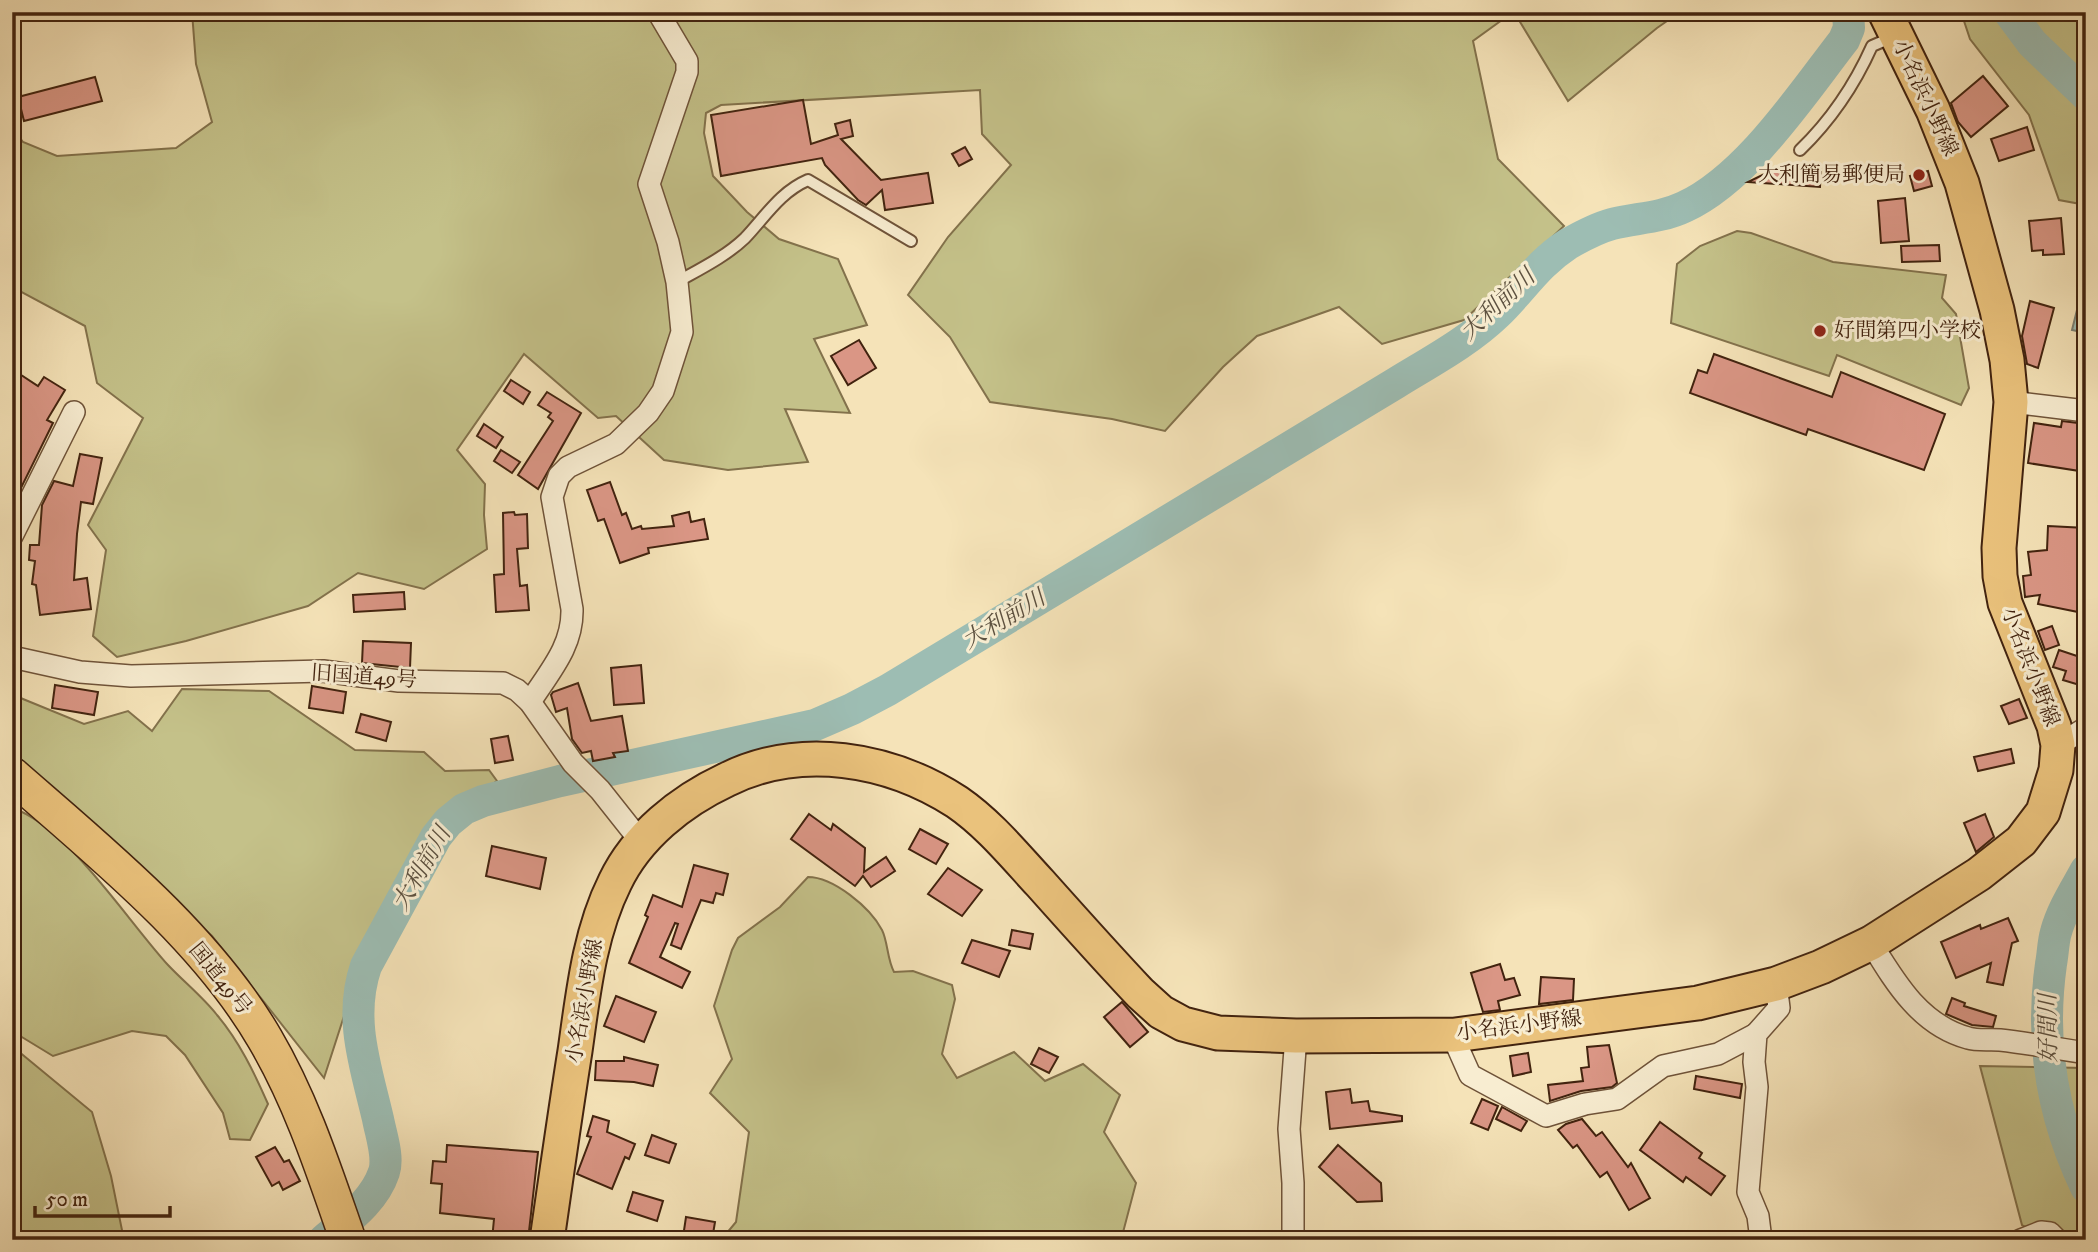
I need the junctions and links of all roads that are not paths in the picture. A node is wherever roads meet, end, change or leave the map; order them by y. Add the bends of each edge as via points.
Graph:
1 (659, 12) edge
2 (1891, 24) edge
3 (1800, 150) dead end
4 (911, 241) dead end
5 (677, 282) junction
6 (2011, 401) junction
7 (2086, 411) edge
8 (74, 412) dead end
9 (12, 536) edge
10 (12, 657) edge
11 (530, 702) junction
12 (2086, 728) edge
13 (2058, 745) junction
14 (12, 775) edge
15 (642, 843) junction
16 (1871, 943) junction
17 (1776, 984) junction
18 (1756, 1034) junction
19 (1455, 1035) junction
20 (1296, 1036) junction
21 (2086, 1053) edge
22 (348, 1240) edge
23 (547, 1240) edge
24 (1293, 1240) edge
25 (1761, 1240) edge
26 (2021, 1240) edge
27 (2057, 1240) edge

1 - 5 street via 687,61 649,184
2 - 3 lane via 1817,133
2 - 6 main road, 小名浜小野線 via 1962,183 1997,310
4 - 5 lane via 808,180 791,188 719,259
5 - 11 street via 682,332 663,391 624,438 568,467 554,487 572,627 568,642
6 - 7 street
6 - 13 main road, 小名浜小野線 via 2000,576 2005,603
8 - 9 street
10 - 11 street, 旧国道49号 via 80,672 131,676 323,671 399,681 503,683
11 - 15 street, 旧国道49号
12 - 13 street
13 - 16 main road, 小名浜小野線 via 2056,771 2043,812 2021,841 1979,874
14 - 22 highway, 国道49号 via 110,860 231,988 288,1081
15 - 20 main road, 小名浜小野線 via 667,816 741,772 788,761 834,758 878,766 922,782 958,803 994,833 1161,1012 1183,1024 1218,1033
15 - 23 main road, 小名浜小野線 via 615,881 588,964
16 - 17 main road, 小名浜小野線
16 - 21 street via 1897,986 1935,1023 1969,1039
17 - 18 street via 1779,1008
17 - 19 main road, 小名浜小野線 via 1698,1003
18 - 19 street via 1718,1054 1663,1066 1617,1099 1546,1116 1470,1075
18 - 25 street via 1757,1087 1748,1192
19 - 20 main road, 小名浜小野線
20 - 24 street via 1289,1129
26 - 27 street via 2041,1233 2050,1233

